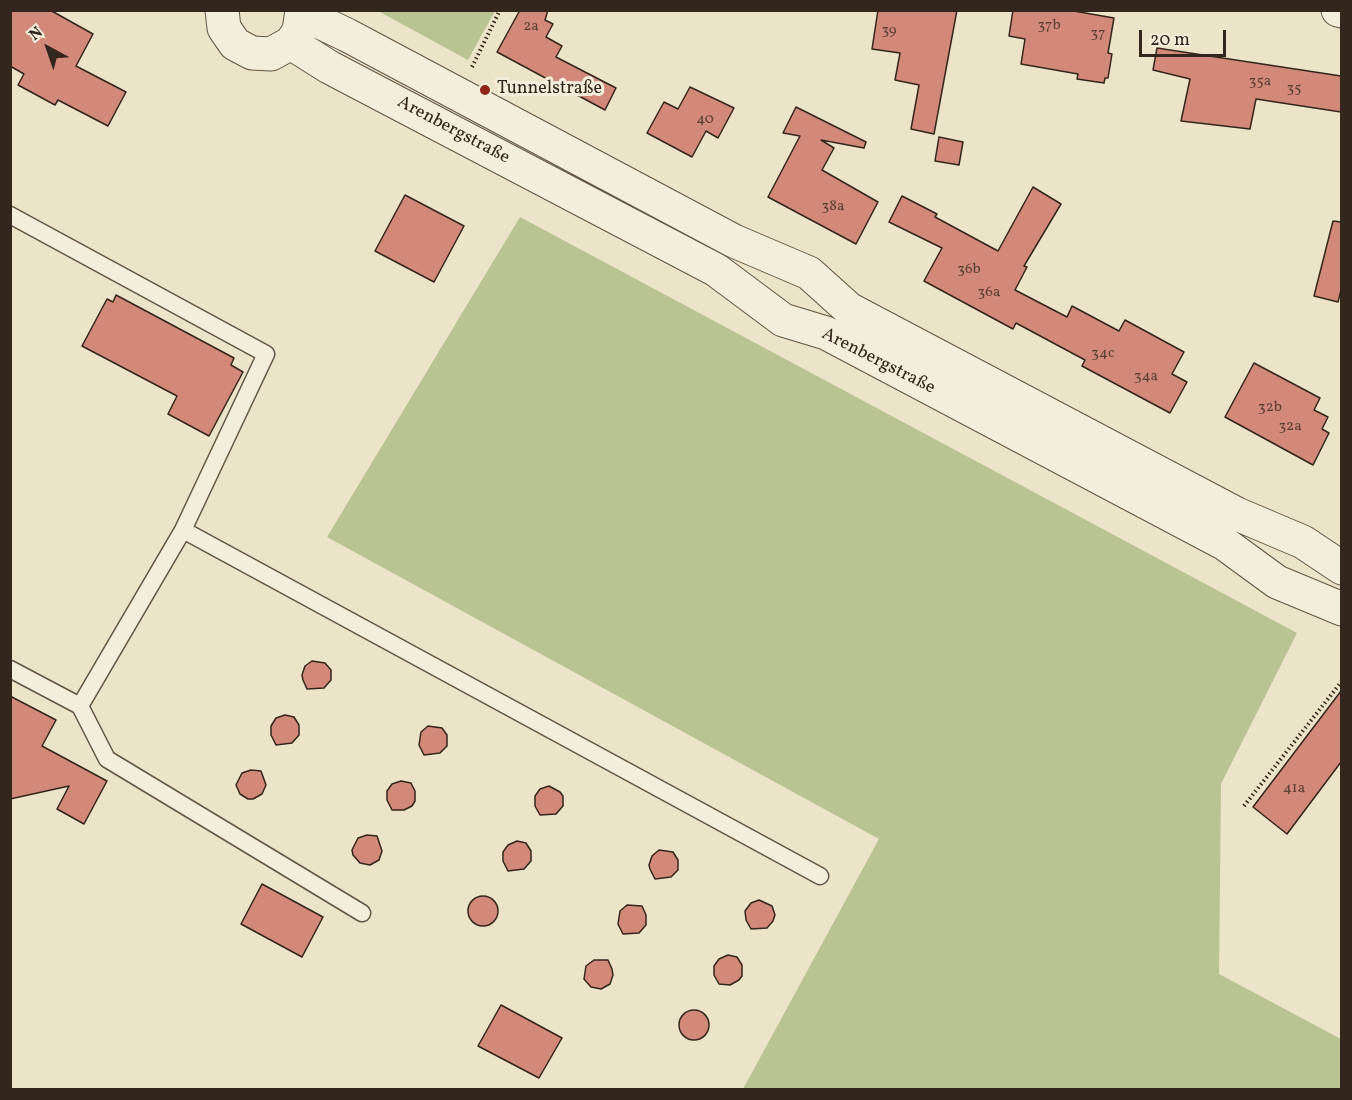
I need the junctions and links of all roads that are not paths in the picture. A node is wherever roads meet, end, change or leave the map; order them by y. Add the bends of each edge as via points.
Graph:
1 (222, 10) edge
2 (299, 23) edge
3 (10, 215) edge
4 (183, 530) junction
5 (1341, 568) edge
6 (1341, 609) edge
7 (10, 669) edge
8 (80, 706) junction
9 (820, 876) dead end
10 (362, 913) dead end

1 - 2 street via 224,28 235,44 252,54 271,54
2 - 5 street, Arenbergstraße via 347,35 734,241 809,273 849,309 1237,514 1303,542
2 - 6 street, Arenbergstraße via 329,66 716,270 783,320 826,333 1225,544 1276,582
3 - 4 lane via 266,354
4 - 8 lane
4 - 9 lane
7 - 8 lane
8 - 10 lane via 107,759

